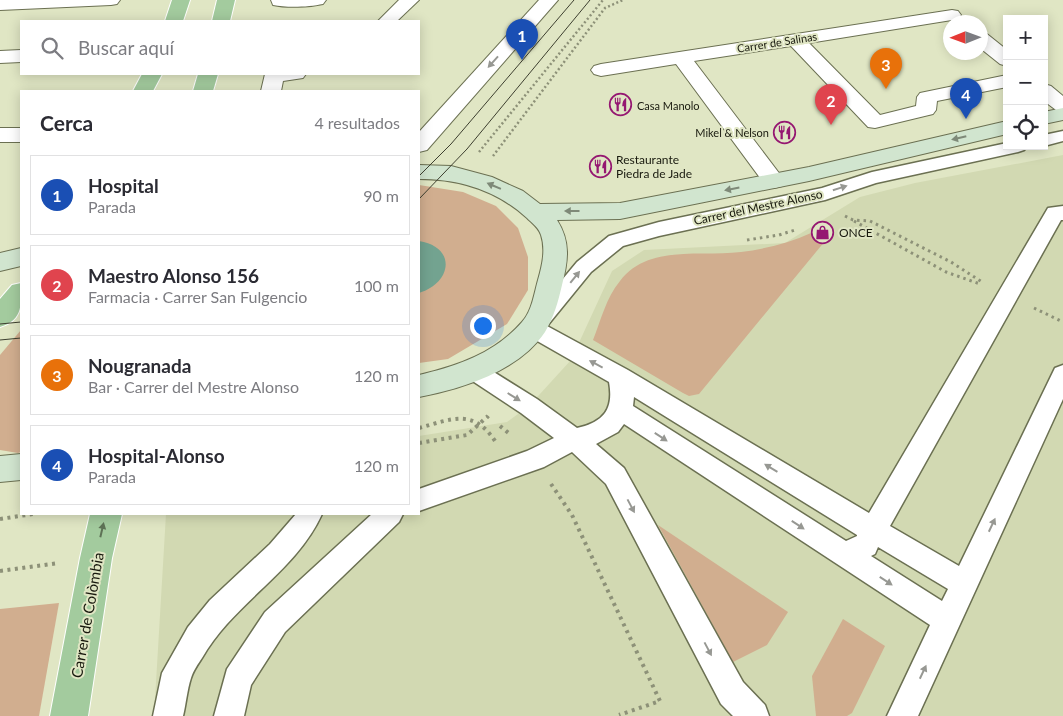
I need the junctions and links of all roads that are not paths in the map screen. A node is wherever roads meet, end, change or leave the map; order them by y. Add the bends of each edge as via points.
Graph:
1 (111, 0) edge
2 (181, 0) edge
3 (226, 0) edge
4 (317, 0) edge
5 (410, 0) edge
6 (549, 0) edge
7 (934, 0) edge
8 (279, 1) dead end
9 (0, 5) edge
10 (951, 15) edge
11 (174, 20) edge
12 (221, 20) edge
13 (388, 20) edge
14 (943, 21) edge
15 (795, 39) junction
16 (988, 45) edge
17 (20, 56) edge
18 (0, 57) edge
19 (681, 57) junction
20 (1003, 57) edge
21 (602, 70) dead end
22 (151, 75) edge
23 (208, 75) edge
24 (274, 75) edge
25 (1003, 83) edge
26 (144, 90) edge
27 (203, 90) edge
28 (271, 90) edge
29 (1048, 93) edge
30 (1063, 106) edge
31 (1063, 114) edge
32 (1048, 117) edge
33 (1003, 128) edge
34 (0, 135) edge
35 (20, 135) edge
36 (1063, 136) edge
37 (1048, 140) edge
38 (420, 144) edge
39 (1003, 149) edge
40 (420, 172) edge
41 (774, 181) junction
42 (535, 212) junction
43 (1063, 213) edge
44 (20, 257) edge
45 (0, 262) edge
46 (20, 293) edge
47 (0, 317) edge
48 (533, 328) junction
49 (473, 370) junction
50 (1063, 374) edge
51 (620, 377) junction
52 (420, 386) edge
53 (621, 410) junction
54 (574, 439) junction
55 (20, 467) edge
56 (0, 469) edge
57 (420, 500) edge
58 (106, 515) edge
59 (308, 515) edge
60 (389, 515) edge
61 (873, 530) junction
62 (844, 554) junction
63 (965, 584) junction
64 (947, 620) junction
65 (69, 716) edge
66 (168, 716) edge
67 (229, 716) edge
68 (754, 716) edge
69 (902, 716) edge

1 - 9 street
2 - 11 main road
3 - 12 main road
4 - 8 street
5 - 13 street
6 -> 38 street
7 - 10 street
14 - 15 street, Carrer de Salinas
15 - 19 street, Carrer de Salinas
15 - 25 street via 875,122 926,110 927,97
16 - 20 street
17 - 18 street
19 - 21 street, Carrer de Salinas
19 - 41 street
22 - 26 main road
23 - 27 main road
24 - 28 street
29 - 30 street
31 - 32 main road
33 -> 41 main road, Carrer del Mestre Alonso
34 - 35 street
36 - 37 lane
48 -> 39 lane, Carrer del Mestre Alonso via 584,267 616,242 659,229 825,194 872,178
42 -> 40 main road, Carrer del Mestre Alonso via 509,193 478,180
41 -> 42 main road, Carrer del Mestre Alonso via 620,211
42 - 48 main road, Carrer del Mestre Alonso via 550,228 556,248 547,297
43 - 61 lane via 1055,213
44 - 45 main road
46 - 47 main road
48 - 49 main road, Carrer del Mestre Alonso via 507,352
51 -> 48 lane
49 - 52 main road, Carrer del Mestre Alonso
49 -> 54 lane
63 -> 50 lane
51 - 53 lane
61 -> 51 lane
53 - 54 lane via 610,425 592,435
53 -> 62 lane
54 - 57 lane via 535,459
54 -> 68 lane via 615,476 732,693
55 - 56 main road
65 -> 58 main road, Carrer de Colòmbia
59 - 66 lane via 285,546 220,610 198,637 177,673
60 - 67 lane via 275,622 237,679
61 - 62 lane via 866,545
61 - 63 lane
62 -> 64 lane
63 - 64 lane
69 -> 64 lane

